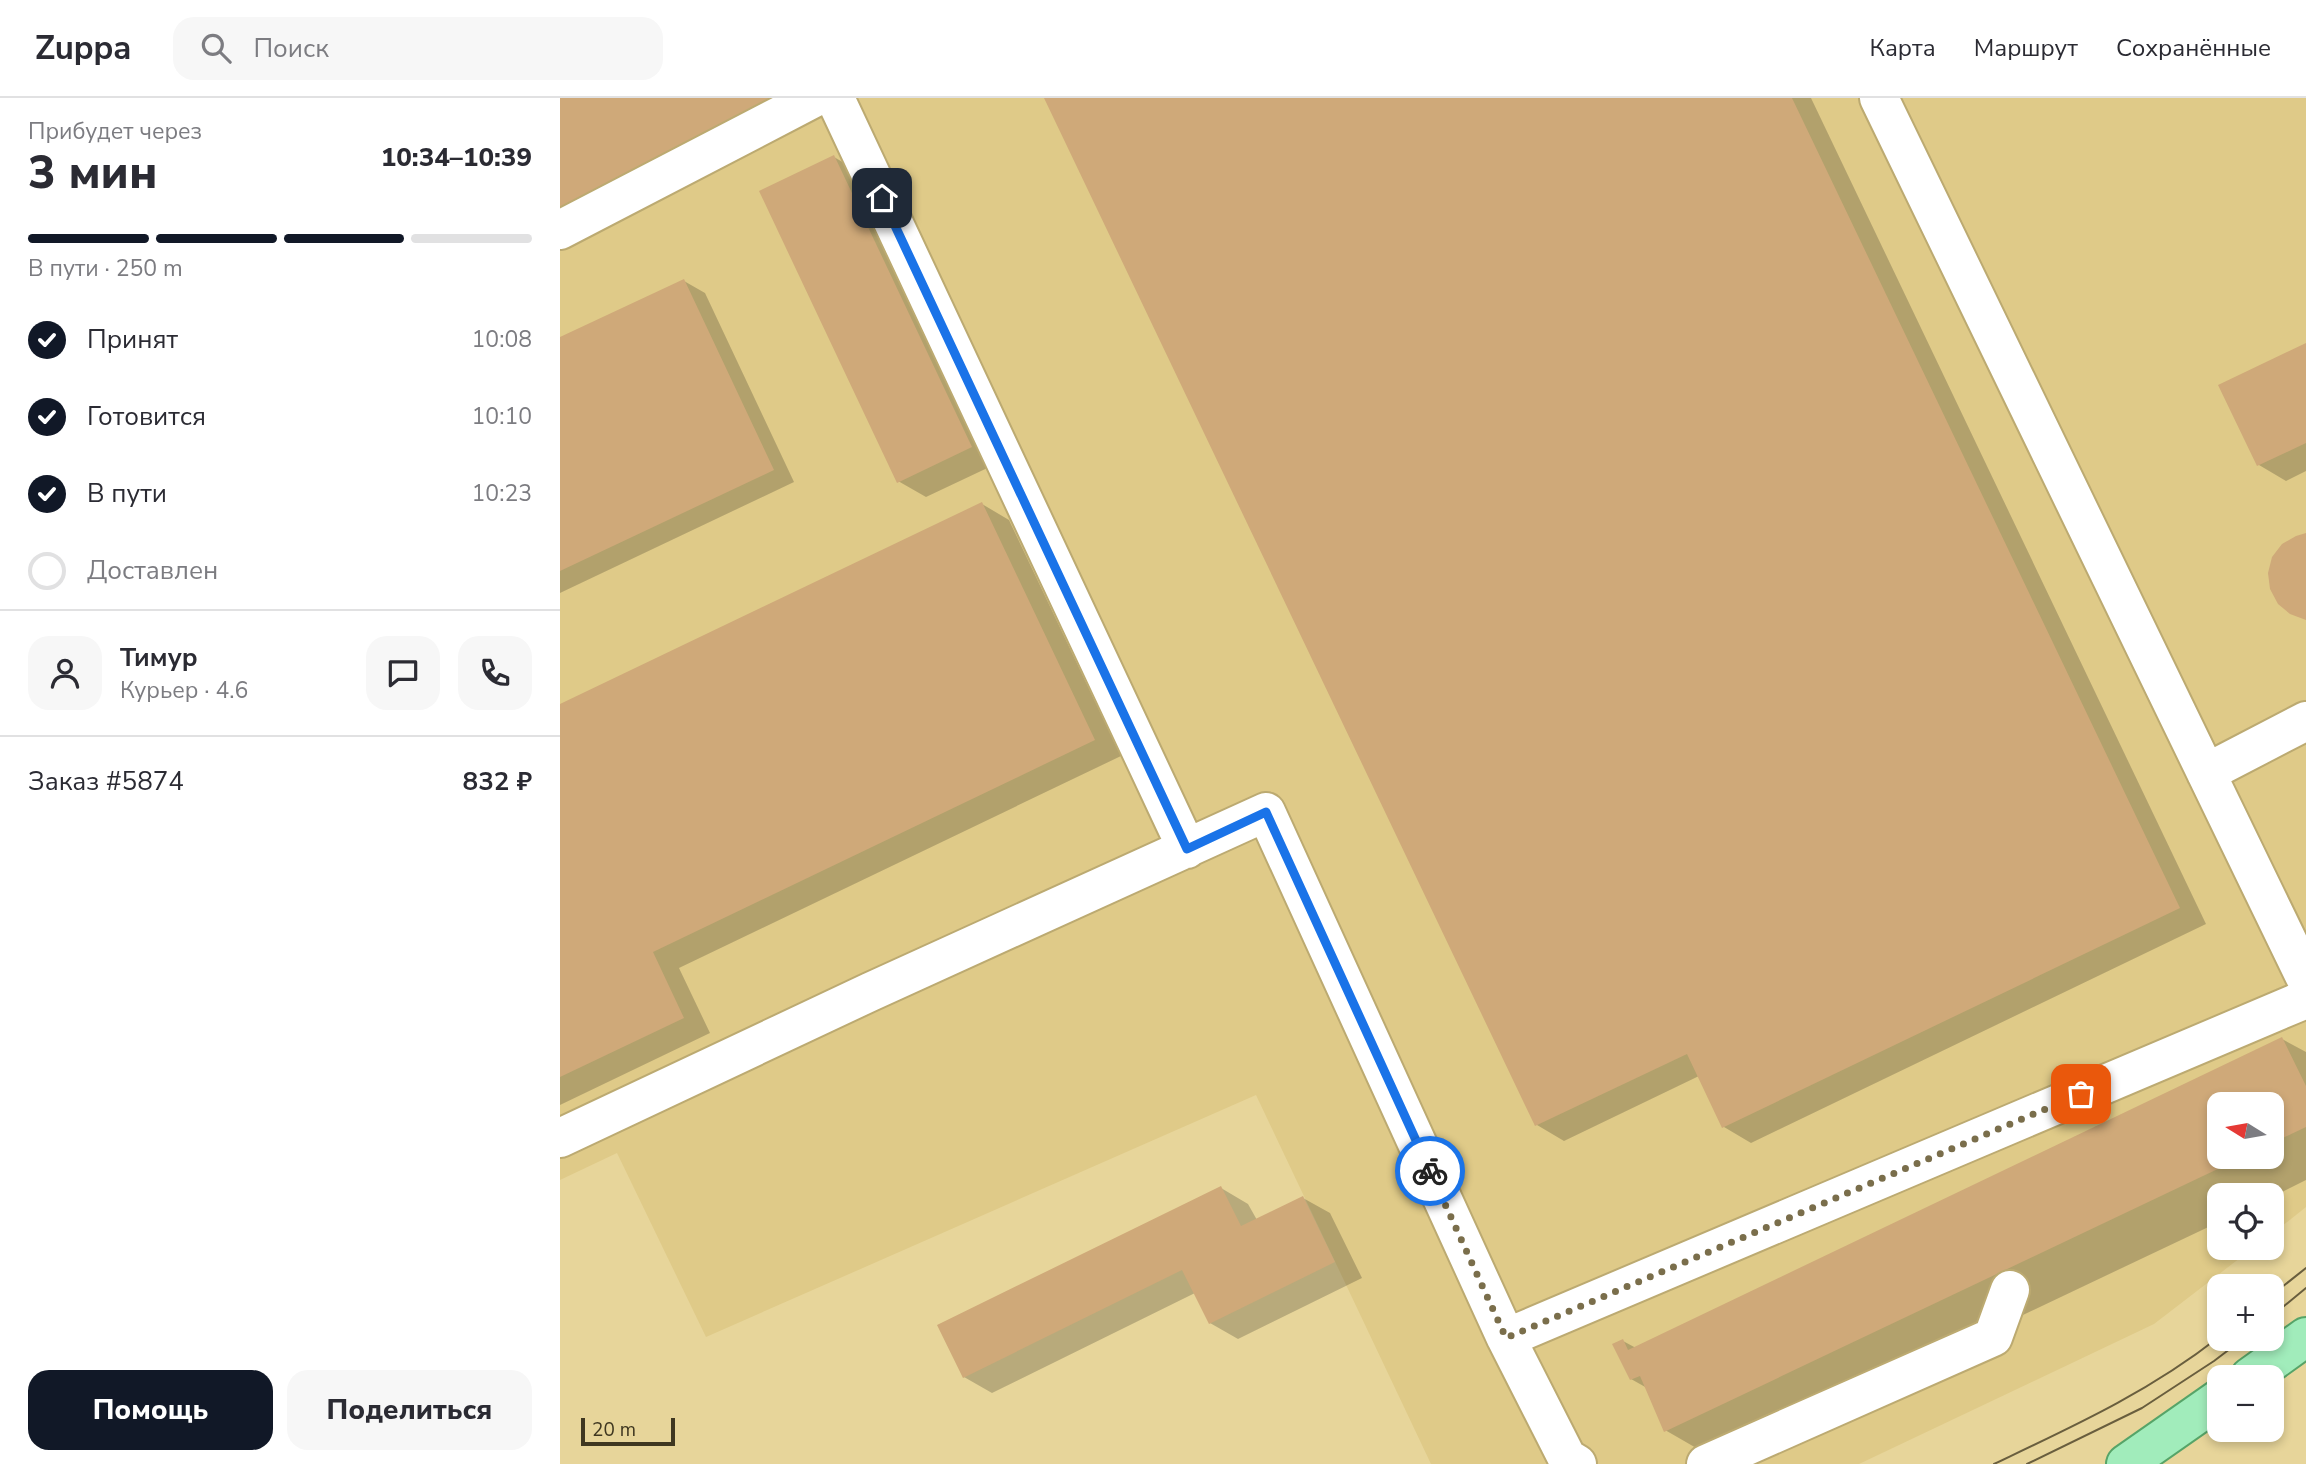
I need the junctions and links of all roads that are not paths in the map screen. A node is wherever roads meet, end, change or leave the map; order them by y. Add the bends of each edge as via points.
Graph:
1 (814, 98) edge
2 (835, 98) edge
3 (1879, 98) edge
4 (560, 230) edge
5 (2306, 721) edge
6 (2206, 773) junction
7 (1187, 849) junction
8 (2293, 919) edge
9 (2306, 979) edge
10 (2306, 999) edge
11 (560, 1139) edge
12 (2010, 1290) dead end
13 (1506, 1338) junction
14 (2306, 1338) edge
15 (2267, 1365) edge
16 (2207, 1407) edge
17 (1577, 1464) edge
18 (1706, 1464) edge
19 (2126, 1464) edge

1 - 4 street
2 - 7 street
3 - 6 street
5 - 6 street
6 - 8 street
7 - 11 street
7 - 13 street via 1266,812
8 - 9 street
10 - 13 street
12 - 18 street via 1993,1337
13 - 17 street via 1567,1458
14 - 15 main road
16 - 19 main road

